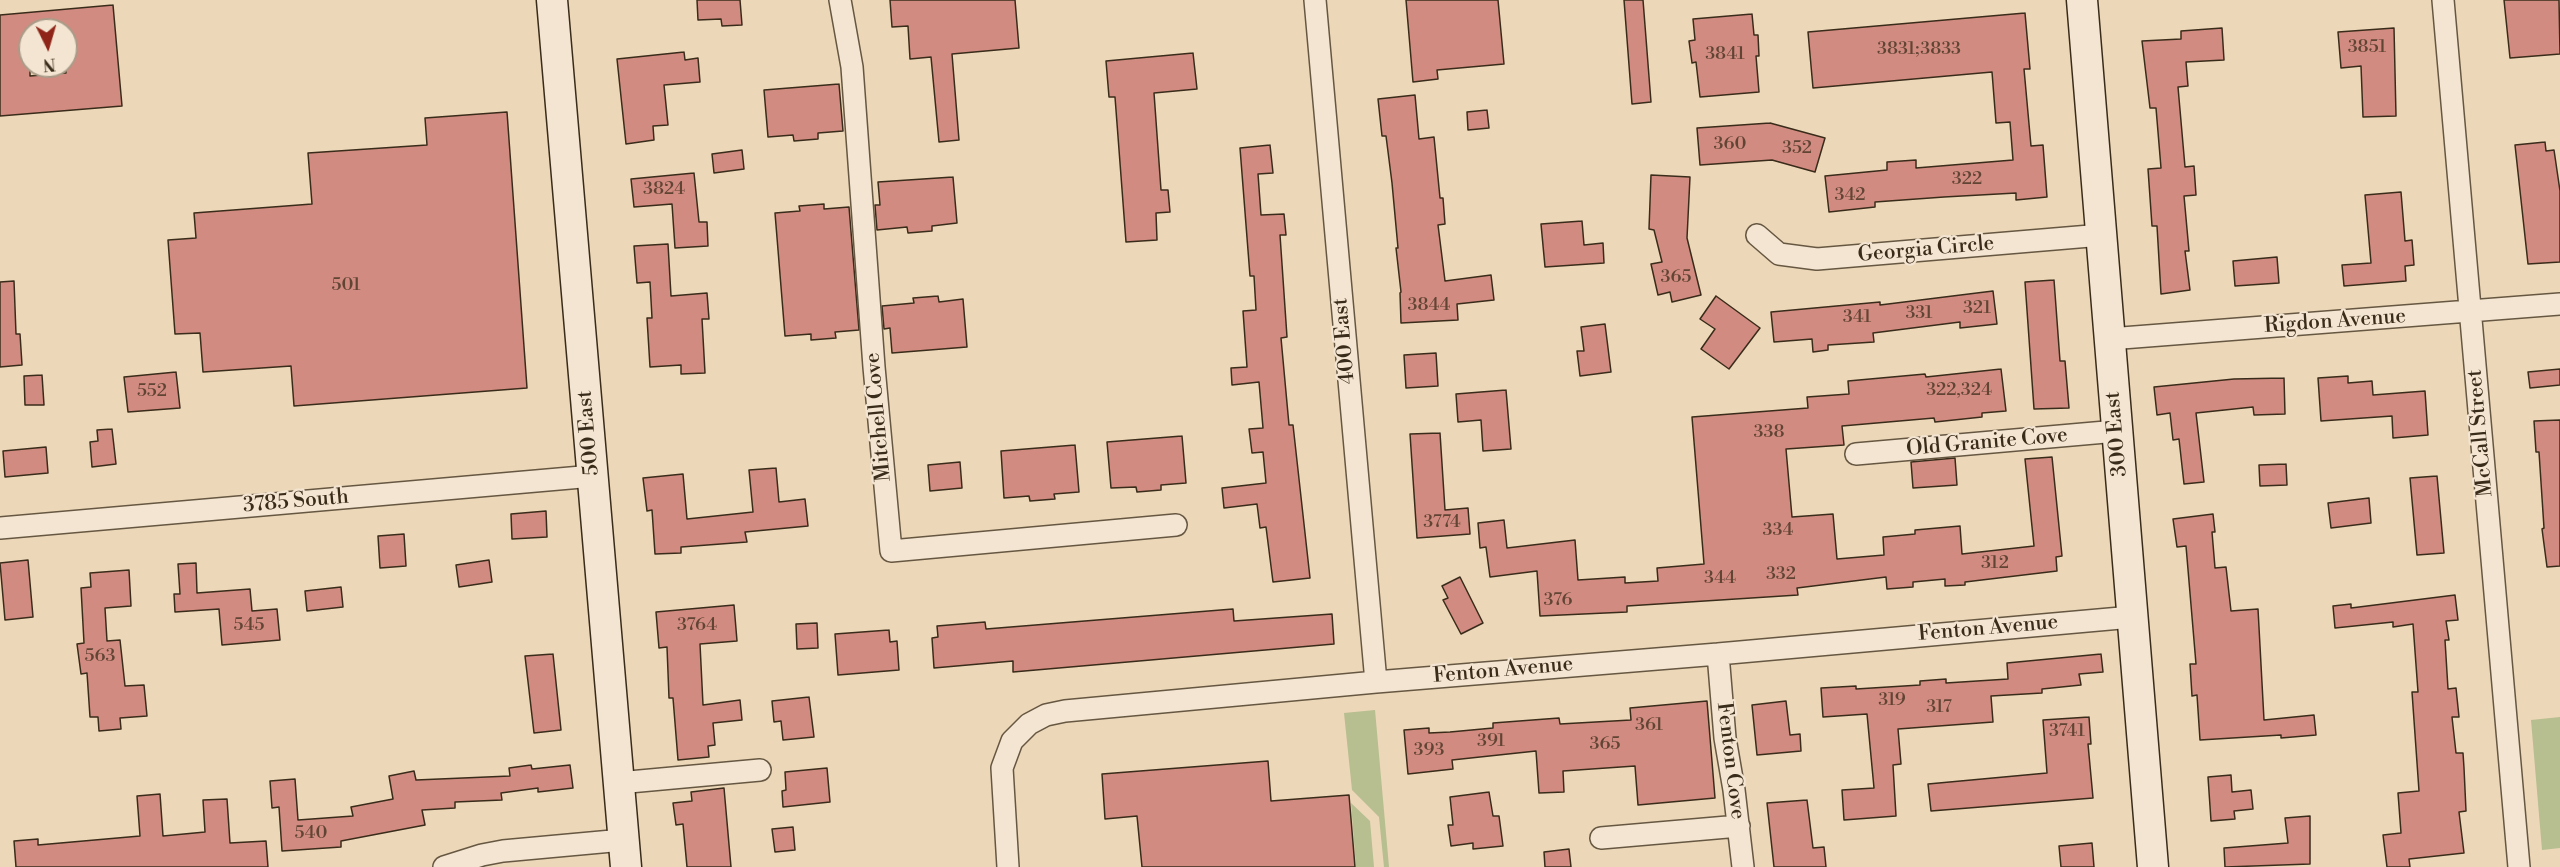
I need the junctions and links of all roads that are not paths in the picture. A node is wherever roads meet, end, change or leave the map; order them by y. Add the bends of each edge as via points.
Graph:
1 (552, 0) edge
2 (840, 0) edge
3 (1315, 0) edge
4 (2082, 0) edge
5 (2443, 0) edge
6 (1757, 235) dead end
7 (2102, 235) junction
8 (2560, 304) edge
9 (2470, 312) junction
10 (2109, 339) junction
11 (2117, 431) junction
12 (1856, 454) dead end
13 (593, 476) junction
14 (1176, 525) dead end
15 (0, 528) edge
16 (2132, 617) junction
17 (1718, 654) junction
18 (1376, 682) junction
19 (760, 770) dead end
20 (618, 783) junction
21 (1739, 826) junction
22 (1601, 838) dead end
23 (625, 853) edge
24 (444, 867) edge
25 (1008, 867) edge
26 (1743, 867) edge
27 (2153, 867) edge
28 (2519, 867) edge

1 - 13 street, 500 East
2 - 14 street, Mitchell Cove via 852,67 891,551
3 - 18 street, 400 East
4 - 7 street, 300 East
5 - 9 street, McCall Street
6 - 7 street, Georgia Circle via 1779,254 1817,259
7 - 10 street, 300 East
8 - 9 street, Rigdon Avenue
9 - 10 street, Rigdon Avenue
9 - 28 street, McCall Street
10 - 11 street, 300 East
11 - 12 street, Old Granite Cove
11 - 16 street, 300 East
13 - 15 street, 3785 South
13 - 20 street, 500 East
16 - 17 street, Fenton Avenue
16 - 27 street, 300 East
17 - 18 street, Fenton Avenue
17 - 21 street, Fenton Cove via 1725,738
18 - 25 street, Fenton Avenue via 1046,715 1029,724 1012,741 1002,768
19 - 20 street
20 - 23 street, 500 East
21 - 22 street
21 - 26 street, Fenton Cove
23 - 24 street via 503,851

